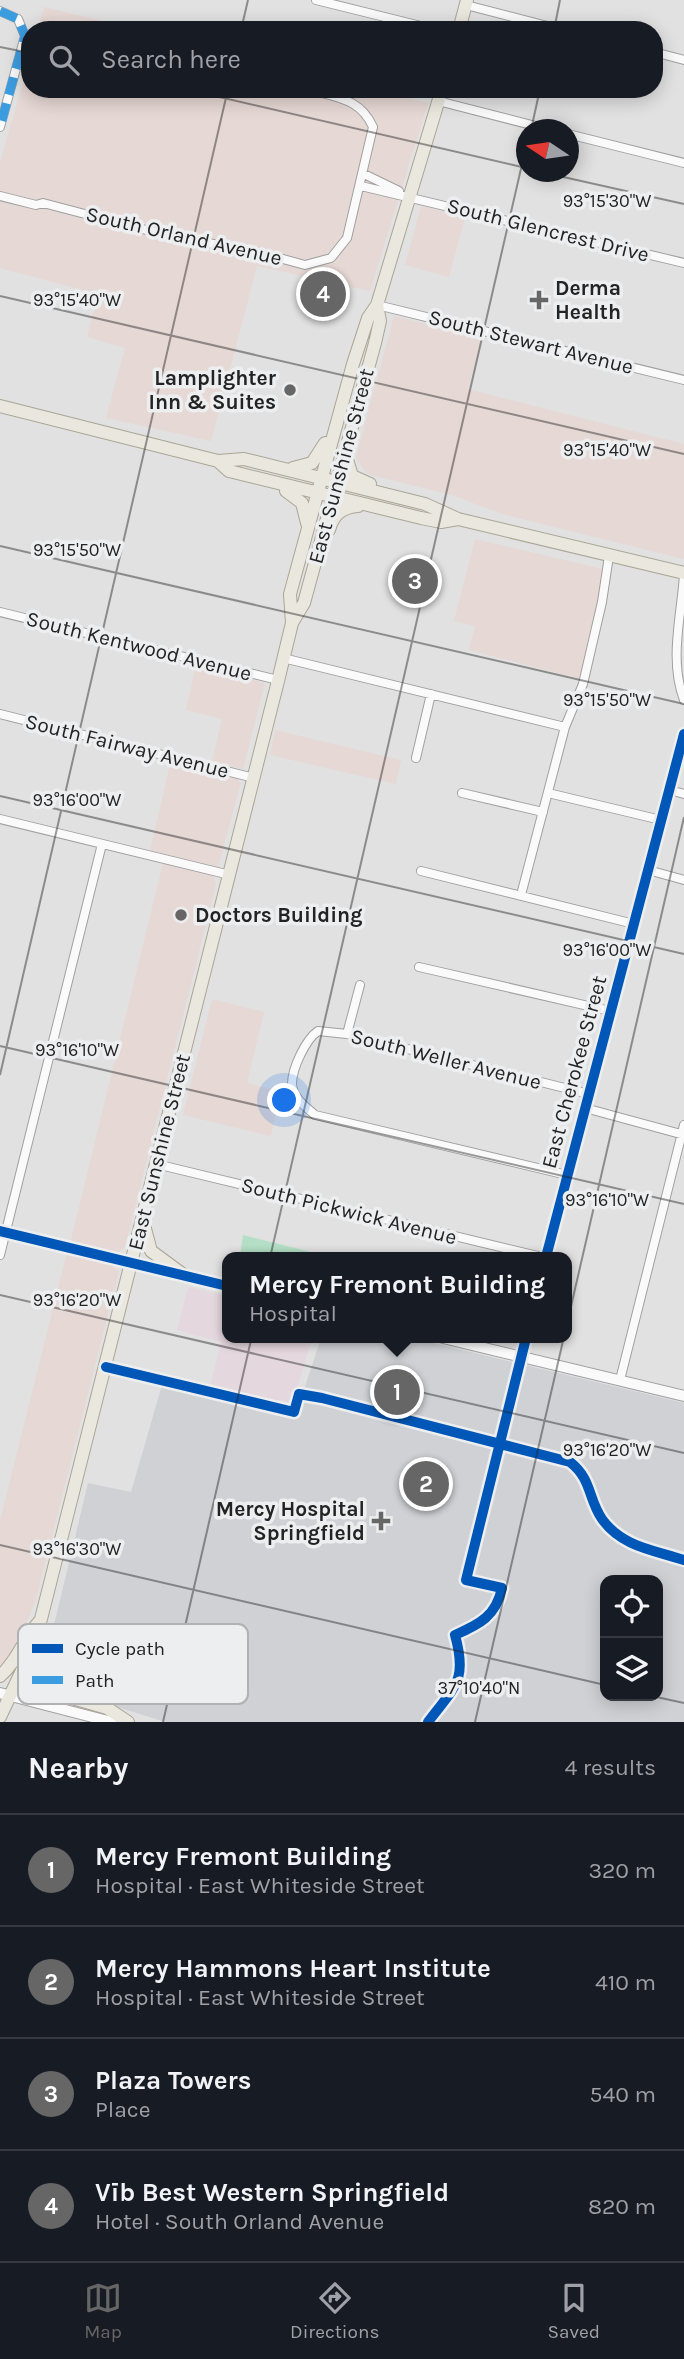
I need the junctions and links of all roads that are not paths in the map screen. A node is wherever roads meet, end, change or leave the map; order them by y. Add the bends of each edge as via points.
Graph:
1 (316, 0) edge
2 (466, 3) edge
3 (0, 12) edge
4 (401, 21) edge
5 (461, 21) edge
6 (531, 21) edge
7 (21, 26) edge
8 (21, 51) edge
9 (663, 54) edge
10 (684, 60) edge
11 (339, 98) edge
12 (439, 98) edge
13 (450, 98) edge
14 (516, 119) edge
15 (0, 127) edge
16 (579, 137) edge
17 (684, 163) edge
18 (364, 174) junction
19 (361, 186) junction
20 (0, 196) edge
21 (412, 196) junction
22 (684, 263) edge
23 (377, 305) junction
24 (352, 363) junction
25 (684, 380) edge
26 (0, 406) edge
27 (347, 441) junction
28 (218, 461) junction
29 (279, 468) junction
30 (237, 473) junction
31 (321, 479) junction
32 (335, 482) junction
33 (317, 494) junction
34 (331, 497) junction
35 (425, 505) junction
36 (368, 506) junction
37 (458, 519) junction
38 (308, 528) junction
39 (608, 556) junction
40 (684, 574) edge
41 (304, 603) junction
42 (0, 612) edge
43 (292, 623) junction
44 (283, 658) junction
45 (278, 680) junction
46 (431, 694) junction
47 (684, 700) edge
48 (0, 714) edge
49 (565, 727) junction
50 (684, 734) edge
51 (416, 758) dead end
52 (254, 778) junction
53 (669, 790) junction
54 (463, 793) dead end
55 (548, 793) junction
56 (684, 794) edge
57 (543, 812) junction
58 (0, 819) edge
59 (661, 820) junction
60 (102, 844) junction
61 (648, 870) junction
62 (421, 872) dead end
63 (229, 875) junction
64 (684, 880) edge
65 (521, 895) junction
66 (634, 924) junction
67 (419, 967) dead end
68 (360, 985) dead end
69 (610, 1011) junction
70 (347, 1034) junction
71 (589, 1094) junction
72 (585, 1108) junction
73 (684, 1125) edge
74 (683, 1135) edge
75 (156, 1164) junction
76 (567, 1175) junction
77 (143, 1217) junction
78 (3, 1232) edge
79 (523, 1252) edge
80 (545, 1252) edge
81 (0, 1255) edge
82 (131, 1263) junction
83 (185, 1276) junction
84 (222, 1285) edge
85 (465, 1343) edge
86 (525, 1343) edge
87 (521, 1356) junction
88 (106, 1367) junction
89 (620, 1380) junction
90 (684, 1396) edge
91 (498, 1445) junction
92 (684, 1560) edge
93 (41, 1619) junction
94 (37, 1624) edge
95 (40, 1624) edge
96 (18, 1651) edge
97 (18, 1670) edge
98 (0, 1676) edge
99 (5, 1694) edge
100 (43, 1704) edge
101 (92, 1704) edge
102 (0, 1717) edge
103 (112, 1722) edge
104 (128, 1722) edge
105 (428, 1722) edge

1 - 4 street
2 - 5 main road
2 - 6 street
3 - 7 street via 18,19
8 - 15 street
9 - 10 street
11 - 18 street, South Orland Avenue via 366,111 373,127
12 - 21 main road, East Sunshine Street
13 - 14 street
16 - 17 street
18 - 19 street, South Orland Avenue
18 - 21 street
19 - 20 street, South Orland Avenue via 347,238 331,258 305,265
19 - 21 street
21 - 22 street, South Glencrest Drive
21 - 23 main road, East Sunshine Street
23 - 24 main road, East Sunshine Street
23 - 25 street, South Stewart Avenue
23 - 27 main road, East Sunshine Street via 380,321
24 - 29 main road via 318,458 302,468
24 - 31 main road, East Sunshine Street
26 - 28 main road
27 - 32 main road, East Sunshine Street
27 - 35 main road via 346,463 352,476 413,496
28 - 29 main road via 244,459
28 - 30 main road
29 - 31 main road
30 - 33 main road
30 - 38 main road via 245,480 296,495
31 - 32 main road
31 - 33 main road, East Sunshine Street
32 - 34 main road, East Sunshine Street
32 - 35 main road
33 - 34 main road
33 - 38 main road, East Sunshine Street
34 - 36 main road
34 - 41 main road, East Sunshine Street
35 - 37 main road
36 - 37 main road via 441,522
36 - 41 main road via 348,507 333,519
37 - 39 main road
38 - 43 main road, East Sunshine Street via 290,594
39 - 40 main road
39 - 49 street via 583,684
40 - 47 street via 675,661
41 - 43 main road, East Sunshine Street
42 - 45 street, South Kentwood Avenue
43 - 44 main road, East Sunshine Street
44 - 45 main road, East Sunshine Street
44 - 46 street, South Kentwood Avenue
45 - 52 main road, East Sunshine Street
46 - 49 street, South Kentwood Avenue
46 - 51 street
48 - 52 street, South Fairway Avenue
49 - 55 street
50 - 53 street, East Cherokee Street
52 - 63 main road, East Sunshine Street
53 - 56 street
53 - 59 street, East Cherokee Street
54 - 57 street
55 - 57 street
55 - 59 street
57 - 65 street
58 - 60 street
59 - 61 street, East Cherokee Street
60 - 63 street
60 - 78 street
61 - 64 street
61 - 66 street, East Cherokee Street
62 - 65 street
63 - 75 main road, East Sunshine Street
65 - 66 street
66 - 69 street, East Cherokee Street
67 - 69 street
68 - 70 street
69 - 71 street, East Cherokee Street
70 - 71 street, South Weller Avenue
70 - 76 street, South Weller Avenue via 318,1031 306,1040 292,1084 299,1102 315,1115
71 - 72 street, East Cherokee Street
72 - 74 street
72 - 76 street, East Cherokee Street
73 - 74 street
74 - 89 street
75 - 77 main road, East Sunshine Street
75 - 79 street, South Pickwick Avenue
76 - 80 street, East Cherokee Street
77 - 82 main road, East Sunshine Street
77 - 83 main road via 148,1247
78 - 81 street
78 - 82 street
82 - 83 main road
82 - 88 main road, East Sunshine Street
83 - 84 main road
85 - 87 main road
86 - 87 street
87 - 89 main road
87 - 91 street
88 - 91 street via 294,1412 299,1394
88 - 93 main road, East Sunshine Street
89 - 90 main road
91 - 92 street via 570,1462 583,1472 601,1517 617,1535 641,1548
91 - 105 street via 466,1580 502,1588 493,1615 455,1635 462,1658 461,1677
93 - 94 main road
93 - 95 main road, East Sunshine Street
96 - 98 main road
97 - 99 main road, East Sunshine Street
99 - 102 main road, East Sunshine Street
100 - 103 main road
101 - 104 main road

